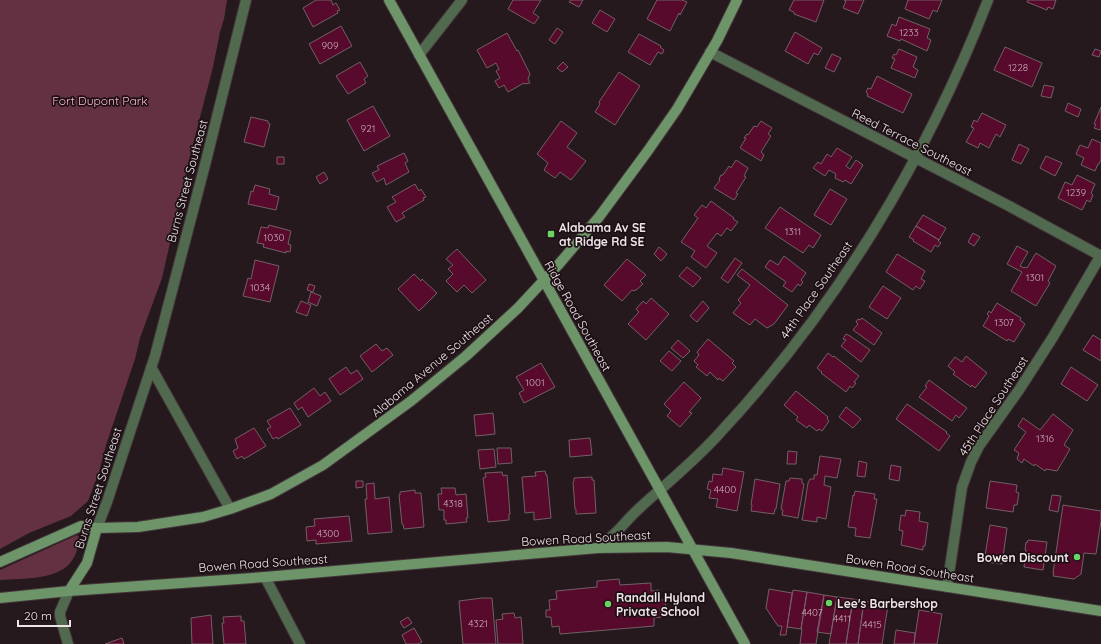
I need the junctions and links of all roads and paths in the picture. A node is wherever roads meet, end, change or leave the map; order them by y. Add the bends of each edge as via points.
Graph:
1 (246, 0) edge
2 (389, 0) edge
3 (462, 0) edge
4 (737, 0) edge
5 (988, 0) edge
6 (710, 52) junction
7 (419, 55) junction
8 (915, 159) junction
9 (1101, 256) edge
10 (544, 280) junction
11 (151, 367) junction
12 (660, 491) junction
13 (230, 509) junction
14 (97, 528) junction
15 (598, 548) junction
16 (692, 549) junction
17 (0, 562) edge
18 (265, 577) junction
19 (948, 587) junction
20 (69, 591) junction
21 (0, 598) edge
22 (1101, 611) edge
23 (68, 644) edge
24 (300, 644) edge
25 (745, 644) edge

1 - 11 street, Burns Street Southeast
2 - 7 street, Ridge Road Southeast
3 - 7 street
4 - 6 street, Alabama Avenue Southeast
5 - 8 street, 44th Place Southeast via 949,92
6 - 8 street, Reed Terrace Southeast
6 - 10 street, Alabama Avenue Southeast via 684,98 648,152 598,217
7 - 10 street, Ridge Road Southeast
8 - 9 street, Reed Terrace Southeast
8 - 12 street, 44th Place Southeast via 872,233 803,332 730,421 694,460
9 - 19 street, 45th Place Southeast via 1054,337 979,446 971,462 962,487
10 - 12 street, Ridge Road Southeast
10 - 13 street, Alabama Avenue Southeast via 478,346 381,424 323,465 285,487
11 - 13 street
11 - 14 street, Burns Street Southeast
12 - 15 street, 44th Place Southeast
12 - 16 street, Ridge Road Southeast
13 - 14 street, Alabama Avenue Southeast via 203,517 138,527
14 - 17 street, Alabama Avenue Southeast via 81,526
14 - 20 street, Burns Street Southeast via 87,563
15 - 16 street, Bowen Road Southeast
15 - 18 street, Bowen Road Southeast
16 - 19 street, Bowen Road Southeast
16 - 25 street, Ridge Road Southeast
18 - 20 street, Bowen Road Southeast
18 - 24 street
19 - 22 street, Bowen Road Southeast
20 - 21 street
20 - 23 street via 60,612

